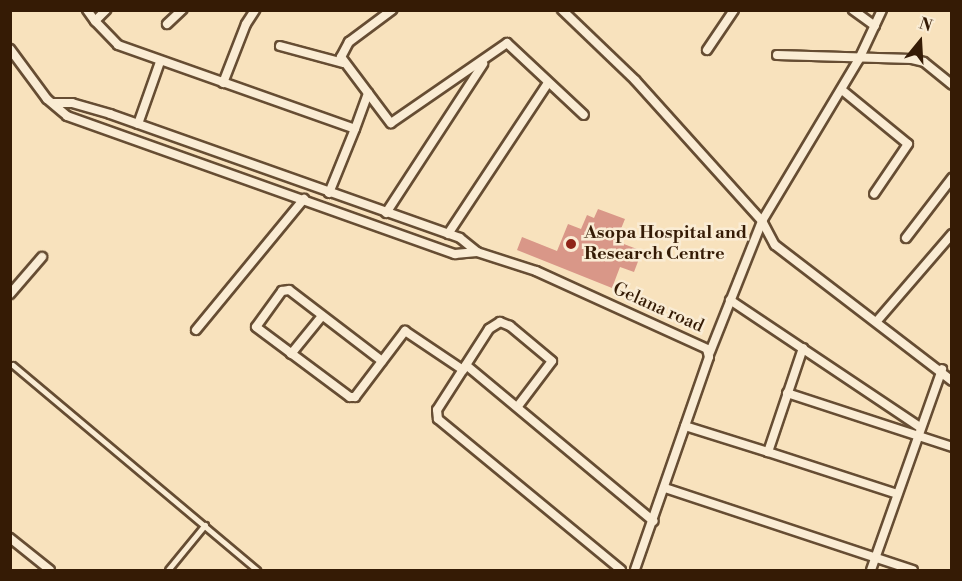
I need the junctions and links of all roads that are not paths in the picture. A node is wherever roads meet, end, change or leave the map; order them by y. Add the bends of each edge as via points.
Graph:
1 (87, 10) edge
2 (106, 10) edge
3 (182, 10) edge
4 (255, 10) edge
5 (392, 10) edge
6 (562, 10) edge
7 (734, 10) edge
8 (853, 10) edge
9 (882, 10) edge
10 (94, 21) junction
11 (167, 24) dead end
12 (875, 26) junction
13 (280, 46) dead end
14 (10, 49) edge
15 (707, 50) dead end
16 (777, 55) dead end
17 (859, 59) junction
18 (484, 61) junction
19 (160, 62) junction
20 (344, 63) junction
21 (223, 83) junction
22 (548, 83) junction
23 (951, 85) edge
24 (842, 90) junction
25 (368, 93) junction
26 (53, 103) junction
27 (110, 114) junction
28 (584, 115) dead end
29 (138, 124) junction
30 (106, 128) junction
31 (355, 129) junction
32 (951, 178) edge
33 (329, 193) junction
34 (874, 194) dead end
35 (304, 199) junction
36 (386, 213) junction
37 (762, 221) junction
38 (448, 234) junction
39 (951, 234) edge
40 (906, 238) dead end
41 (477, 252) junction
42 (42, 257) dead end
43 (12, 288) edge
44 (730, 300) junction
45 (322, 316) junction
46 (877, 321) junction
47 (196, 330) dead end
48 (803, 348) junction
49 (710, 352) junction
50 (291, 354) junction
51 (382, 361) junction
52 (13, 365) dead end
53 (465, 368) junction
54 (942, 369) junction
55 (951, 381) edge
56 (787, 393) junction
57 (518, 406) junction
58 (685, 426) junction
59 (918, 431) junction
60 (951, 447) edge
61 (768, 453) junction
62 (665, 488) junction
63 (897, 494) junction
64 (653, 521) junction
65 (205, 525) junction
66 (10, 538) edge
67 (875, 558) junction
68 (50, 570) edge
69 (168, 570) edge
70 (257, 570) edge
71 (621, 570) edge
72 (635, 570) edge
73 (871, 570) edge
74 (913, 570) edge

1 - 10 street
2 - 10 street
3 - 11 street
4 - 21 street
5 - 20 street via 349,42 341,57
6 - 37 street via 635,80
7 - 15 street
8 - 12 street
9 - 12 street
10 - 19 street via 118,45
12 - 17 street
13 - 20 street
14 - 26 street
16 - 17 street
17 - 23 street via 912,59 924,63
17 - 24 street
18 - 22 street via 507,43
18 - 25 street via 391,123
18 - 36 street
19 - 21 street
19 - 29 street
20 - 25 street
21 - 31 street
22 - 28 street
22 - 38 street
24 - 34 street via 908,144
24 - 37 street
25 - 31 street
26 - 27 street via 72,103
26 - 30 street via 67,116
27 - 29 street
27 - 30 street
29 - 33 street
30 - 35 street
31 - 33 street
32 - 40 street
33 - 36 street
35 - 41 street via 455,254
35 - 47 street
36 - 38 street
37 - 44 street
37 - 46 street via 781,251
38 - 41 street
39 - 46 street
41 - 49 street, Gelana road via 536,272 690,339
42 - 43 street
44 - 48 street
44 - 49 street
45 - 50 street
45 - 50 street via 289,290 282,291 256,327
45 - 51 street
46 - 54 street
48 - 56 street
48 - 59 street
49 - 58 street, Gelana road
50 - 51 street via 350,398
51 - 53 street via 405,331
52 - 65 lane
53 - 57 street
53 - 57 street via 489,329 500,322 548,355 549,367
53 - 71 street via 437,410 438,419
54 - 55 street
54 - 59 street
56 - 59 street
56 - 61 street
57 - 64 street
58 - 61 street
58 - 62 street, Gelana road
59 - 60 street
59 - 63 street
61 - 63 street
62 - 64 street, Gelana road
62 - 67 street
63 - 67 street
64 - 72 street, Gelana road
65 - 69 lane
65 - 70 lane
66 - 68 street
67 - 73 street
67 - 74 street

